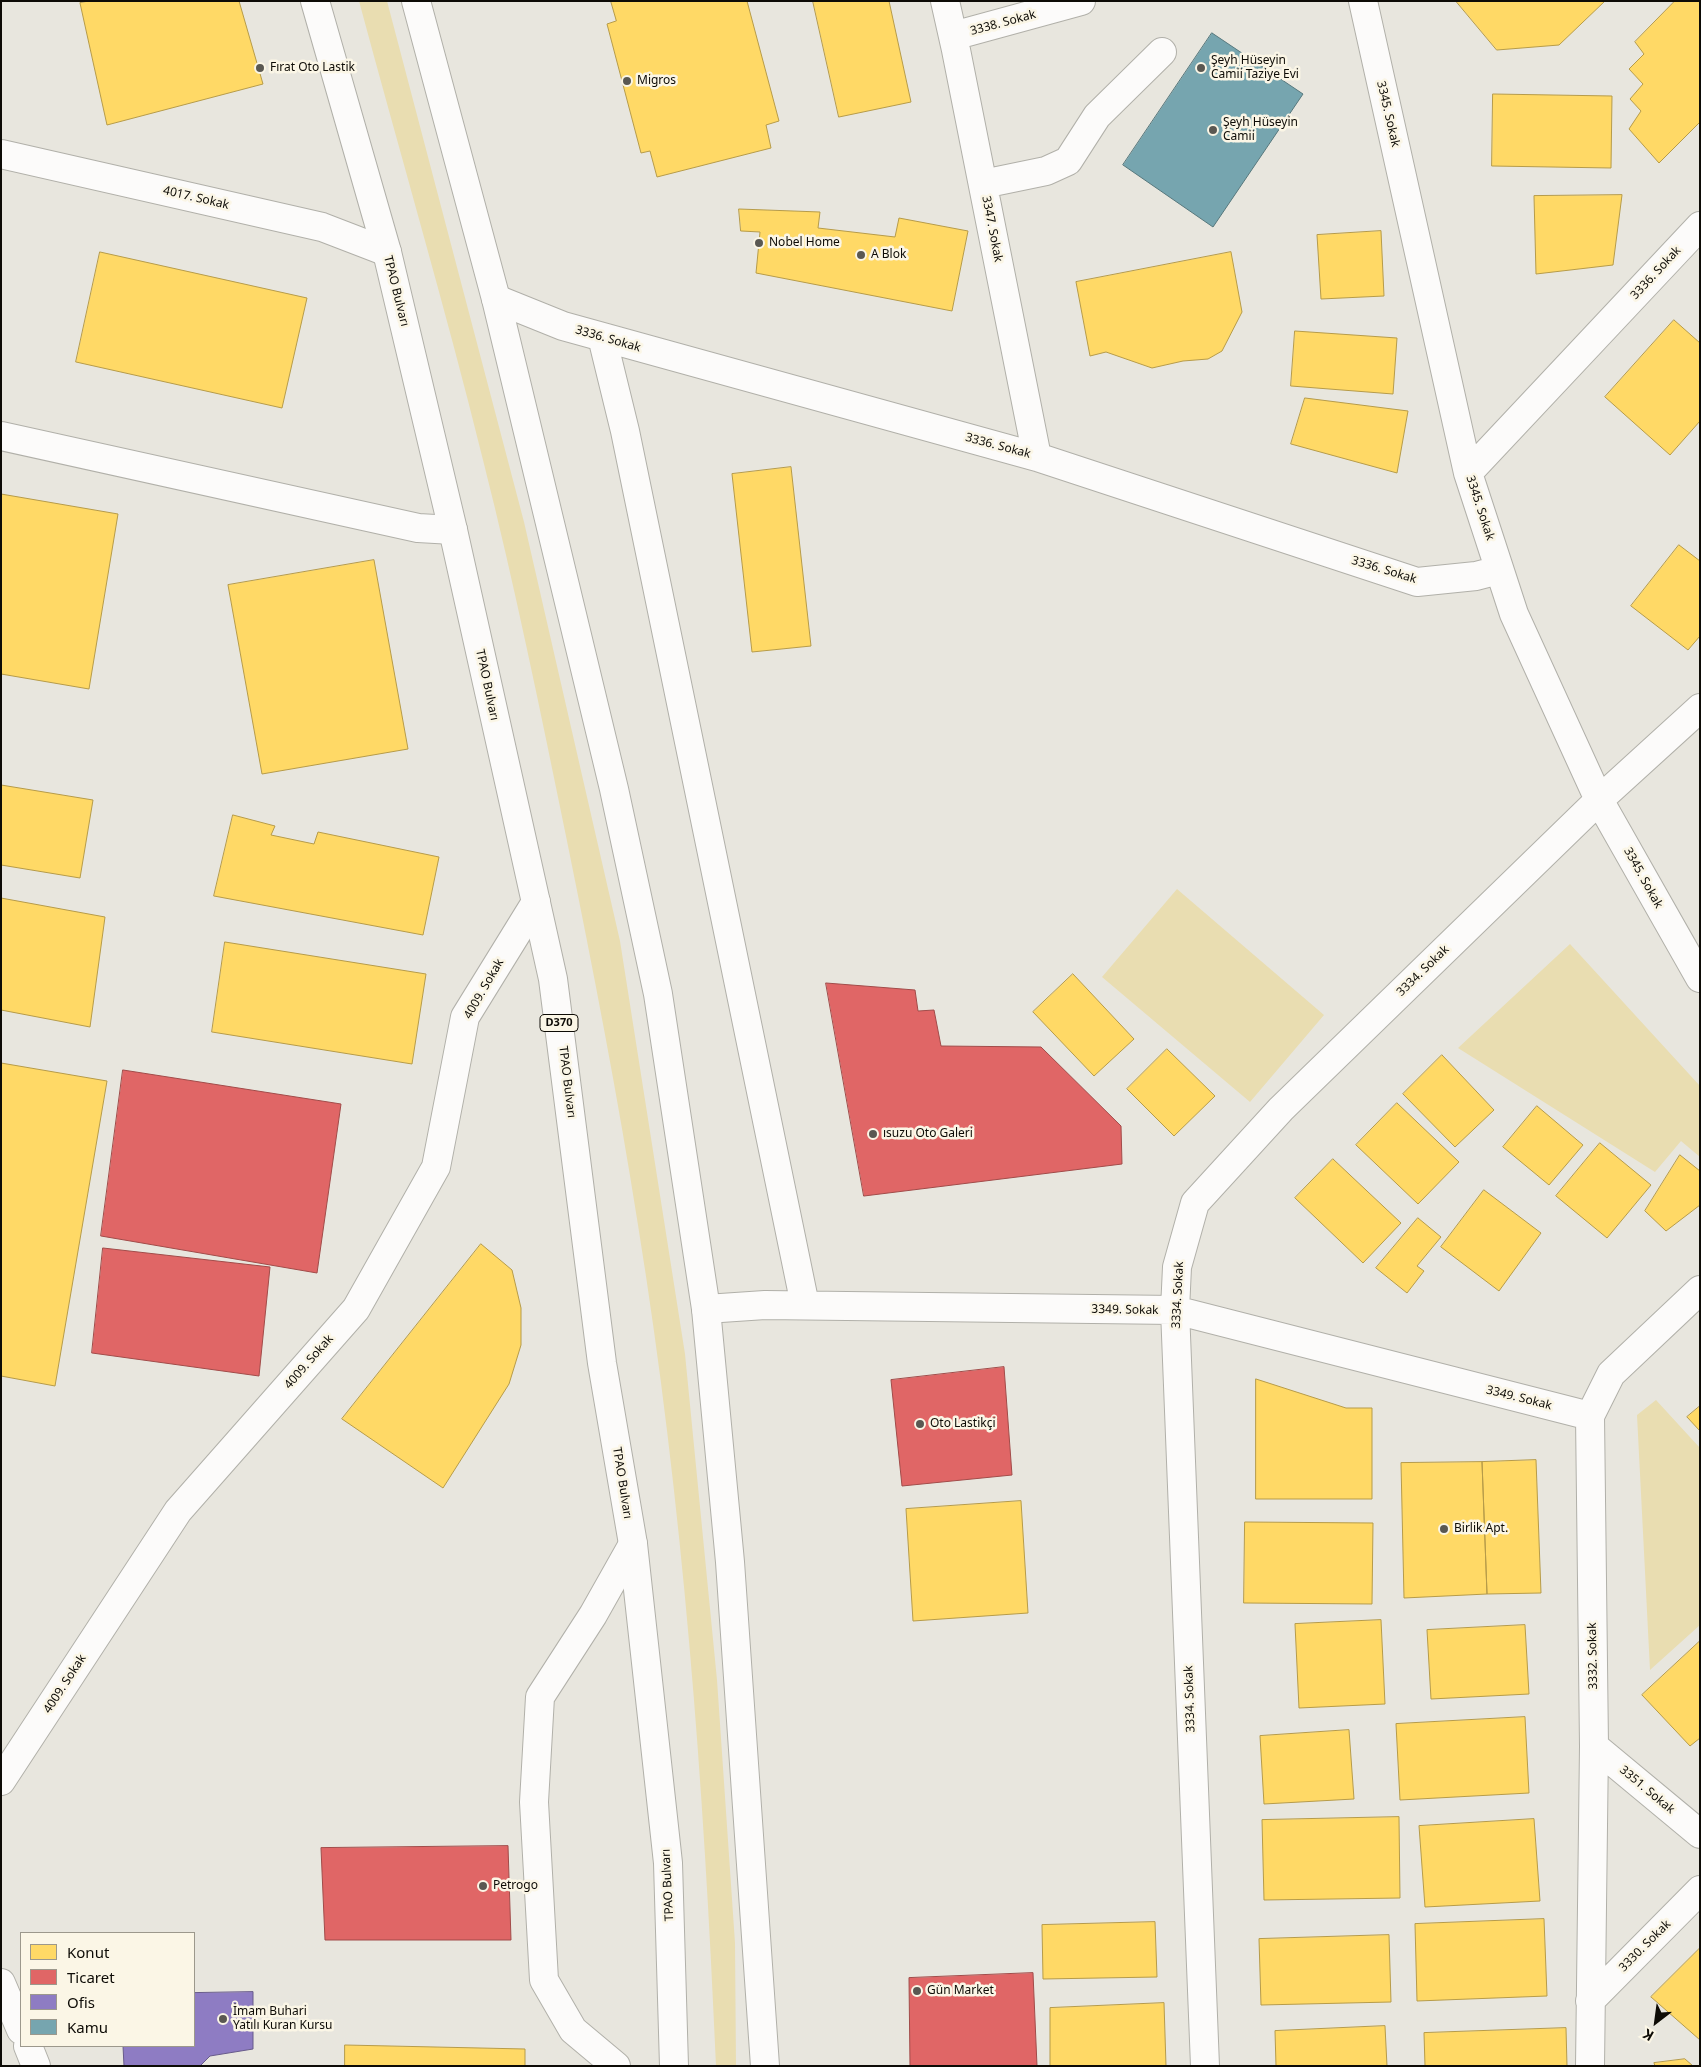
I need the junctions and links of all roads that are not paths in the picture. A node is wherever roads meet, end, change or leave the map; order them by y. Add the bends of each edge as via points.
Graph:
1 (315, 1) edge
2 (416, 1) edge
3 (945, 1) edge
4 (1081, 1) edge
5 (1363, 1) edge
6 (953, 36) junction
7 (1162, 52) dead end
8 (1, 154) edge
9 (983, 184) junction
10 (1700, 226) edge
11 (387, 252) junction
12 (496, 299) junction
13 (602, 337) junction
14 (1, 436) edge
15 (1037, 457) junction
16 (1468, 473) junction
17 (453, 530) junction
18 (1500, 570) junction
19 (1700, 708) edge
20 (1599, 800) junction
21 (536, 902) junction
22 (1700, 978) edge
23 (1700, 1290) edge
24 (805, 1305) junction
25 (706, 1309) junction
26 (1175, 1310) junction
27 (1590, 1416) junction
28 (632, 1544) junction
29 (1594, 1746) junction
30 (1, 1781) edge
31 (1700, 1834) edge
32 (1700, 1890) edge
33 (1, 1983) edge
34 (1590, 2001) junction
35 (20, 2028) edge
36 (28, 2047) edge
37 (36, 2066) edge
38 (616, 2066) edge
39 (674, 2066) edge
40 (765, 2066) edge
41 (1205, 2066) edge
42 (1590, 2066) edge

1 - 11 main road, TPAO Bulvarı / D370
2 - 12 main road
3 - 6 main road, 3347. Sokak
4 - 6 main road, 3338. Sokak
5 - 16 main road, 3345. Sokak
6 - 9 main road, 3347. Sokak
7 - 9 main road via 1097,116 1068,161 1046,171
8 - 11 main road, 4017. Sokak via 322,227
9 - 15 main road, 3347. Sokak
10 - 16 main road, 3336. Sokak
11 - 17 main road, TPAO Bulvarı / D370
12 - 13 main road, 3336. Sokak via 563,326
12 - 25 main road via 614,789 658,994
13 - 15 main road, 3336. Sokak
13 - 24 main road via 625,431
14 - 17 main road via 418,528
15 - 18 main road, 3336. Sokak via 1417,582 1476,576
16 - 18 main road, 3345. Sokak
17 - 21 main road, TPAO Bulvarı / D370
18 - 20 main road, 3345. Sokak via 1514,614
19 - 20 main road, 3334. Sokak
20 - 22 main road, 3345. Sokak
20 - 26 main road, 3334. Sokak via 1281,1109 1195,1203 1178,1267
21 - 28 main road, TPAO Bulvarı / D370 via 554,979 602,1363
21 - 30 main road, 4009. Sokak via 465,1017 436,1167 356,1309 178,1511
23 - 27 main road, 3332. Sokak via 1611,1374
24 - 25 main road, 3349. Sokak
24 - 26 main road, 3349. Sokak
25 - 40 main road via 730,1562
26 - 27 main road, 3349. Sokak
26 - 41 main road, 3334. Sokak
27 - 29 main road, 3332. Sokak
28 - 38 main road via 593,1615 540,1697 534,1802 544,1980 573,2030
28 - 39 main road, TPAO Bulvarı / D370 via 668,1863
29 - 31 main road, 3351. Sokak
29 - 34 main road, 3332. Sokak
32 - 34 main road, 3330. Sokak
33 - 35 main road
34 - 42 main road, 3332. Sokak
36 - 37 main road

